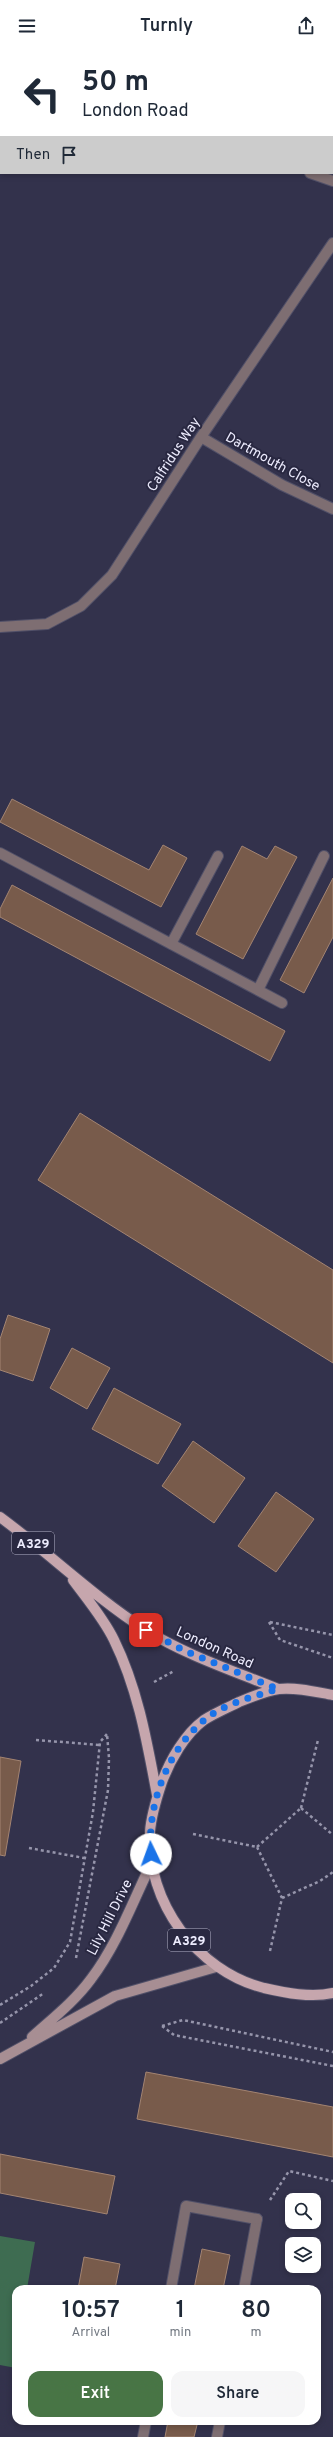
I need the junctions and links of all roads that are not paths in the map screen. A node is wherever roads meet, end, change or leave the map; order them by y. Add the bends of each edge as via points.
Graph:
1 (313, 174) edge
2 (333, 181) edge
3 (333, 243) edge
4 (201, 437) junction
5 (333, 509) edge
6 (0, 627) edge
7 (0, 853) edge
8 (218, 856) dead end
9 (324, 856) dead end
10 (171, 944) junction
11 (258, 990) junction
12 (282, 1003) dead end
13 (0, 1517) edge
14 (65, 1570) junction
15 (278, 1689) junction
16 (333, 1695) edge
17 (158, 1795) junction
18 (152, 1862) junction
19 (216, 1967) junction
20 (332, 1995) edge
21 (18, 2049) junction
22 (0, 2059) edge
23 (172, 2285) edge
24 (245, 2285) edge
25 (145, 2425) edge
26 (219, 2425) edge
27 (143, 2437) edge
28 (217, 2437) edge

1 - 2 street
3 - 4 street, Calfridus Way
4 - 5 street, Dartmouth Close via 282,485
4 - 6 street, Calfridus Way via 112,575 81,606 47,624
7 - 10 street
8 - 10 street
9 - 11 street
10 - 11 street
11 - 12 street
13 - 14 main road, London Road / A329
14 - 15 main road, London Road / A329 via 146,1630 185,1651
14 - 17 main road, London Road / A329 via 101,1618 114,1639 126,1667 142,1720
15 - 16 main road, A329
15 - 17 main road, A329 via 245,1700 203,1721 176,1751
17 - 18 main road, A329 via 150,1831
18 - 19 main road, A329 via 170,1915 195,1949
18 - 21 street, Lily Hill Drive via 111,1948 91,1980 69,2004
19 - 20 main road, A329 via 250,1984 281,1992
19 - 21 street, Lily Hill Drive via 115,1996
21 - 22 street, Lily Hill Drive
23 - 24 street via 186,2206 257,2219
25 - 27 street
26 - 28 street

